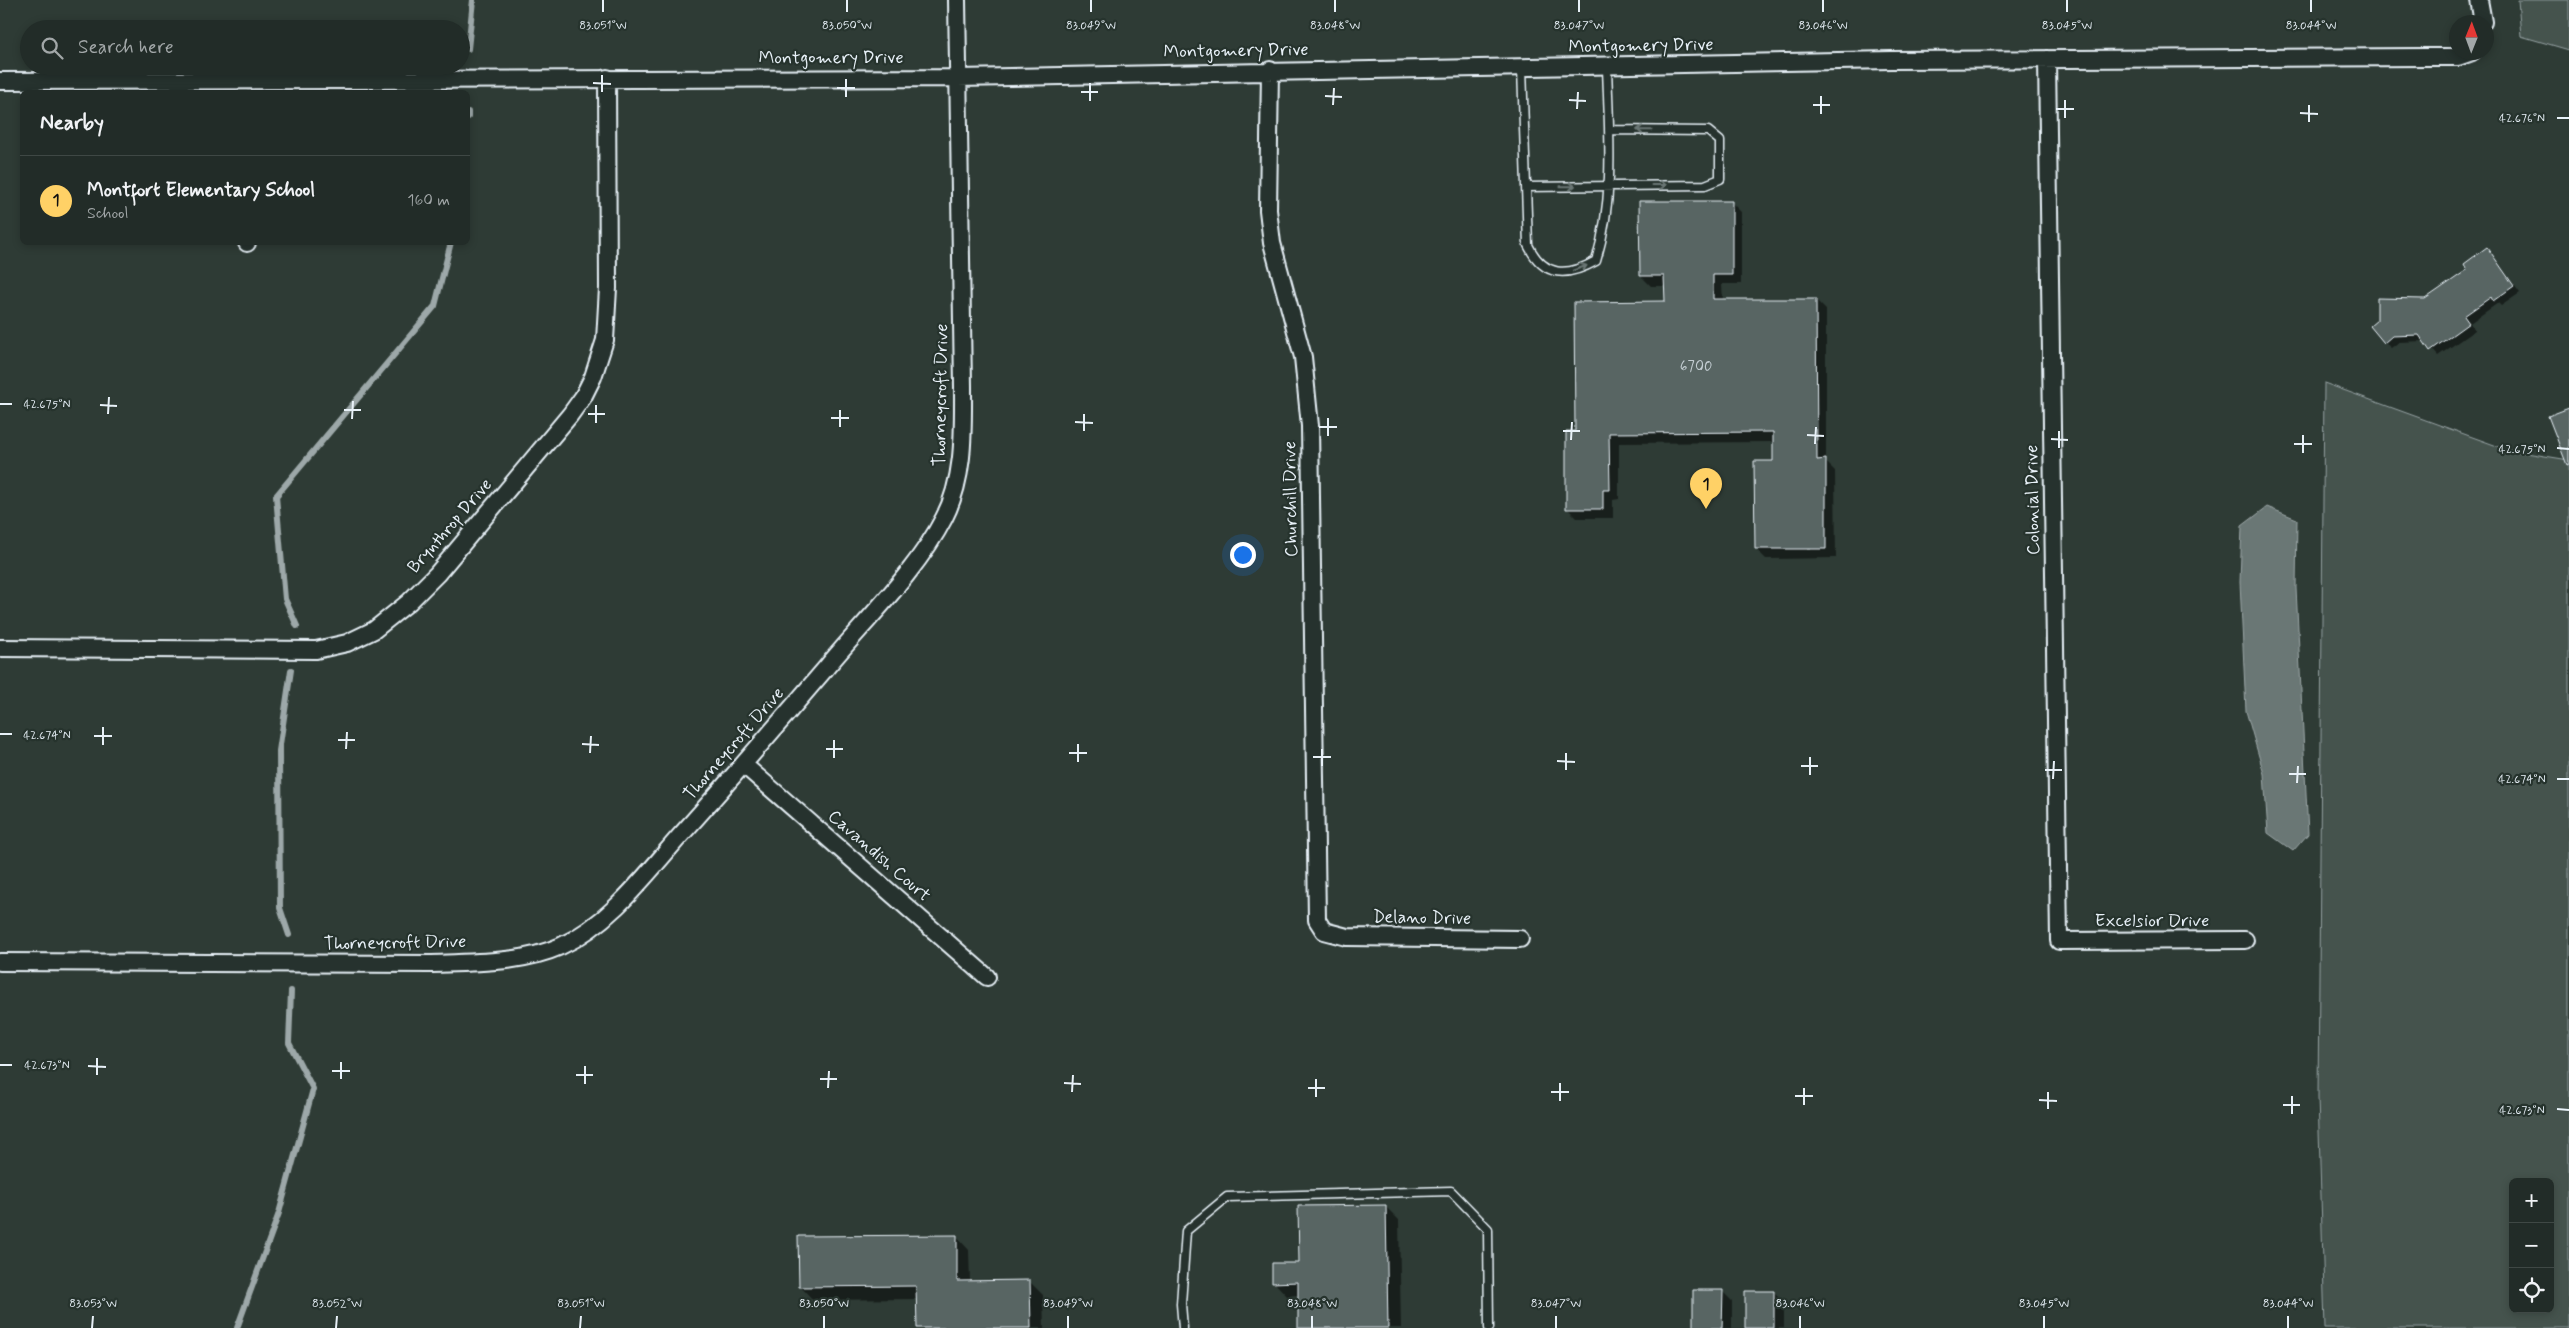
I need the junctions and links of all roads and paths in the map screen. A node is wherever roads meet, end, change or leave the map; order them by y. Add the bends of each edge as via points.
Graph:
1 (957, 0) edge
2 (2479, 0) edge
3 (2482, 15) edge
4 (2449, 56) edge
5 (2047, 59) junction
6 (1607, 67) junction
7 (1522, 68) junction
8 (1270, 70) junction
9 (607, 78) junction
10 (958, 78) junction
11 (0, 81) edge
12 (249, 87) edge
13 (1609, 130) junction
14 (1610, 185) junction
15 (1526, 187) junction
16 (0, 648) edge
17 (744, 765) junction
18 (1324, 931) joint
19 (1520, 939) dead end
20 (2245, 940) dead end
21 (2059, 941) joint
22 (0, 962) edge
23 (988, 977) dead end
24 (1182, 1328) edge
25 (1489, 1328) edge

1 - 10 street, Thorneycroft Drive
2 - 3 street
4 - 5 street, Montgomery Drive
5 - 6 street, Montgomery Drive
5 - 21 street, Colonial Drive
6 - 7 street, Montgomery Drive
6 - 13 lane
7 - 8 street, Montgomery Drive
7 - 15 lane
8 - 10 street, Montgomery Drive
8 - 18 street, Churchill Drive via 1268,210 1272,243 1303,357 1310,426 1316,913
9 - 10 street, Montgomery Drive
9 - 12 street, Montgomery Drive
9 - 16 street, Brynthrop Drive via 608,288 601,357 583,397 570,415 437,574 409,602 374,630 347,644 316,650
10 - 17 street, Thorneycroft Drive via 963,447 958,481 944,517 919,558
11 - 12 street, Montgomery Drive
13 - 14 lane
14 -> 13 lane via 1705,185 1720,178 1720,141 1708,131
15 -> 14 lane
15 -> 14 lane via 1528,245 1535,261 1551,272 1579,271 1596,261
17 - 22 street, Thorneycroft Drive via 613,908 569,941 532,955 496,961 432,964
17 - 23 street, Cavandish Court
18 - 19 street, Delano Drive via 1347,937
20 - 21 street, Excelsior Drive
24 - 25 lane via 1186,1231 1227,1197 1451,1191 1488,1229

